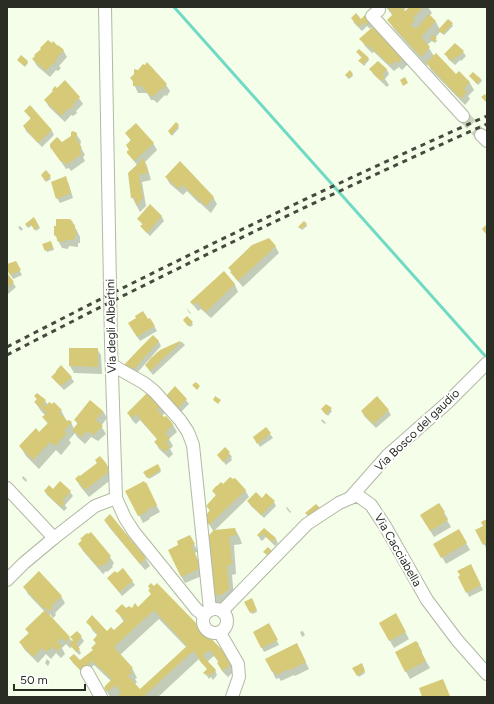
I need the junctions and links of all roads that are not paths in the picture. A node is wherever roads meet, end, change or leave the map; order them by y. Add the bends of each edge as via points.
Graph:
1 (105, 7) edge
2 (379, 10) dead end
3 (463, 116) tunnel mouth
4 (487, 363) edge
5 (112, 364) junction
6 (7, 488) edge
7 (116, 498) junction
8 (349, 499) junction
9 (54, 538) junction
10 (7, 580) edge
11 (212, 612) junction
12 (220, 633) junction
13 (87, 672) dead end
14 (487, 674) edge
15 (101, 697) edge
16 (232, 697) edge

1 - 5 street, Via degli Albertini
2 - 3 street via 372,16
4 - 8 street, Via Bosco del gaudio via 388,455
5 - 7 street, Via degli Albertini
5 - 11 street via 154,391 188,432 193,445
6 - 9 street
7 - 9 street via 95,506
7 - 11 street, Via degli Albertini via 134,532 197,610
8 - 11 street via 307,524
8 - 14 street, Via Cacciabella via 357,495 371,505 427,600
9 - 10 street
11 - 12 street via 226,615 226,628
11 - 12 street via 202,621 206,631
12 - 16 street via 238,664 239,678
13 - 15 street

